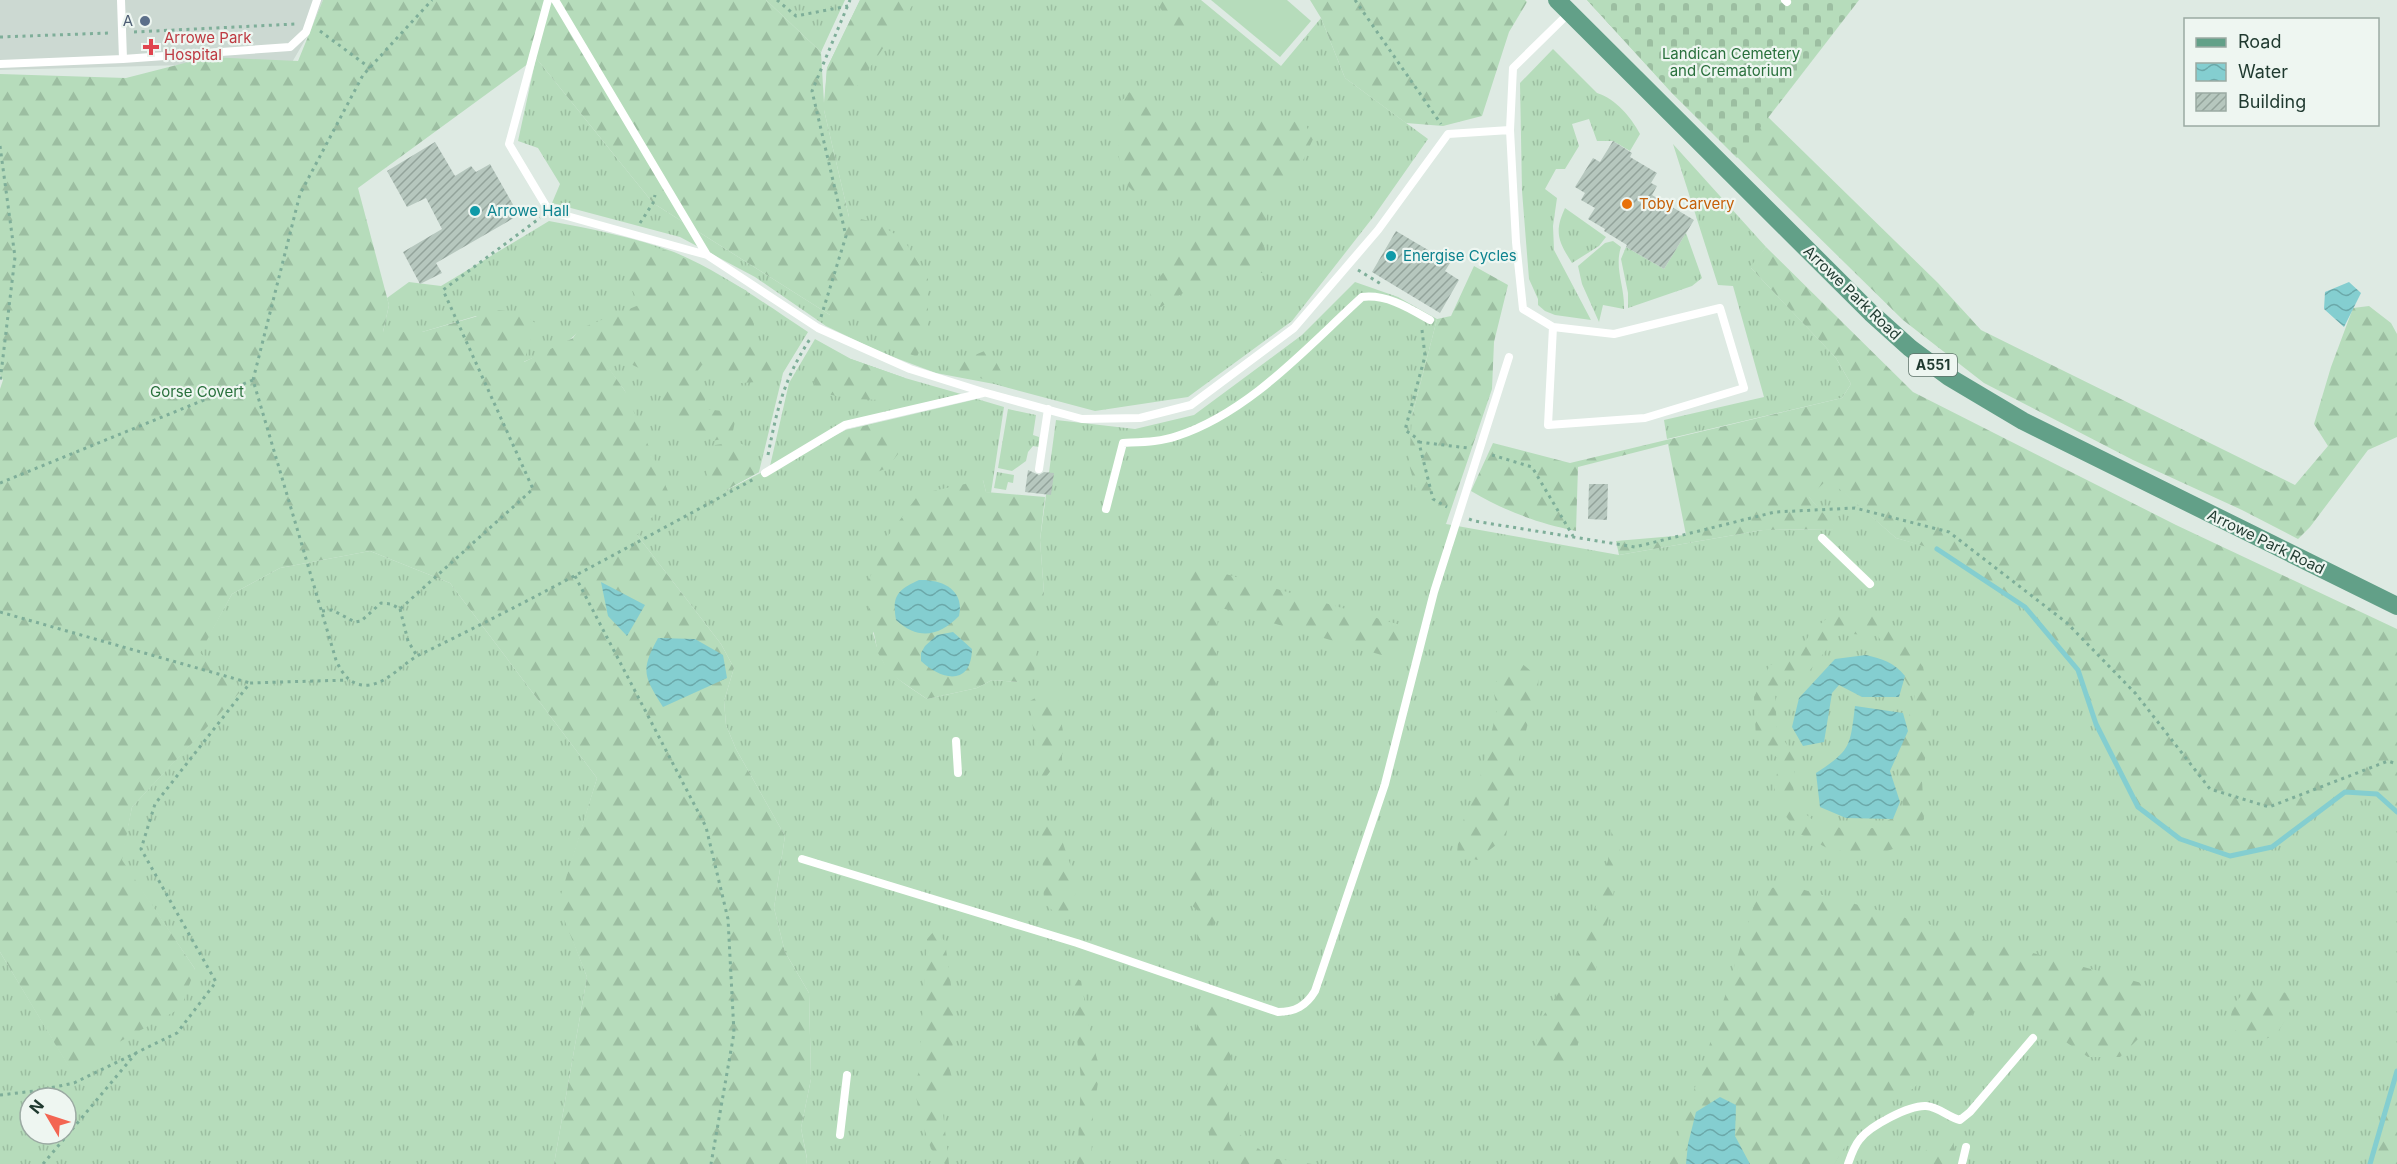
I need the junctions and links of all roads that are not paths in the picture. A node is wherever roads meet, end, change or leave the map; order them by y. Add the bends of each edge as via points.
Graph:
1 (121, 0) edge
2 (317, 0) edge
3 (548, 0) edge
4 (555, 0) edge
5 (1563, 6) edge
6 (123, 59) junction
7 (0, 64) edge
8 (1510, 130) junction
9 (707, 255) junction
10 (1430, 320) dead end
11 (1553, 327) junction
12 (1509, 357) dead end
13 (983, 393) junction
14 (1048, 409) junction
15 (1039, 469) dead end
16 (765, 473) road end
17 (1106, 509) dead end
18 (1822, 538) dead end
19 (1870, 584) dead end
20 (2397, 606) edge
21 (956, 741) dead end
22 (958, 773) dead end
23 (802, 860) dead end
24 (2033, 1038) dead end
25 (847, 1075) dead end
26 (840, 1135) dead end
27 (1966, 1147) dead end
28 (1848, 1164) edge
29 (1962, 1164) edge

1 - 6 lane
2 - 6 lane via 301,38 290,48
3 - 9 lane via 509,144 549,211
4 - 9 lane
5 - 8 lane via 1513,68
5 - 20 main road, Arrowe Park Road / A551 via 1871,313 1949,377 2023,421
6 - 7 lane
8 - 11 lane via 1523,309
8 - 14 lane via 1448,134 1378,230 1293,328 1191,405 1140,418 1082,418
9 - 13 lane via 818,328 910,369
10 - 17 lane via 1392,300 1362,297 1295,360 1222,415 1177,436 1123,443
11 - 11 lane via 1614,334 1720,308 1744,388 1644,418 1548,425
12 - 23 lane via 1434,592 1385,784 1308,1002 1297,1009 1278,1012 1077,943
13 - 14 lane
13 - 16 lane via 845,425
14 - 15 lane
18 - 19 lane
21 - 22 lane
24 - 28 lane via 1960,1120 1935,1108 1909,1109 1862,1137
25 - 26 lane
27 - 29 lane

